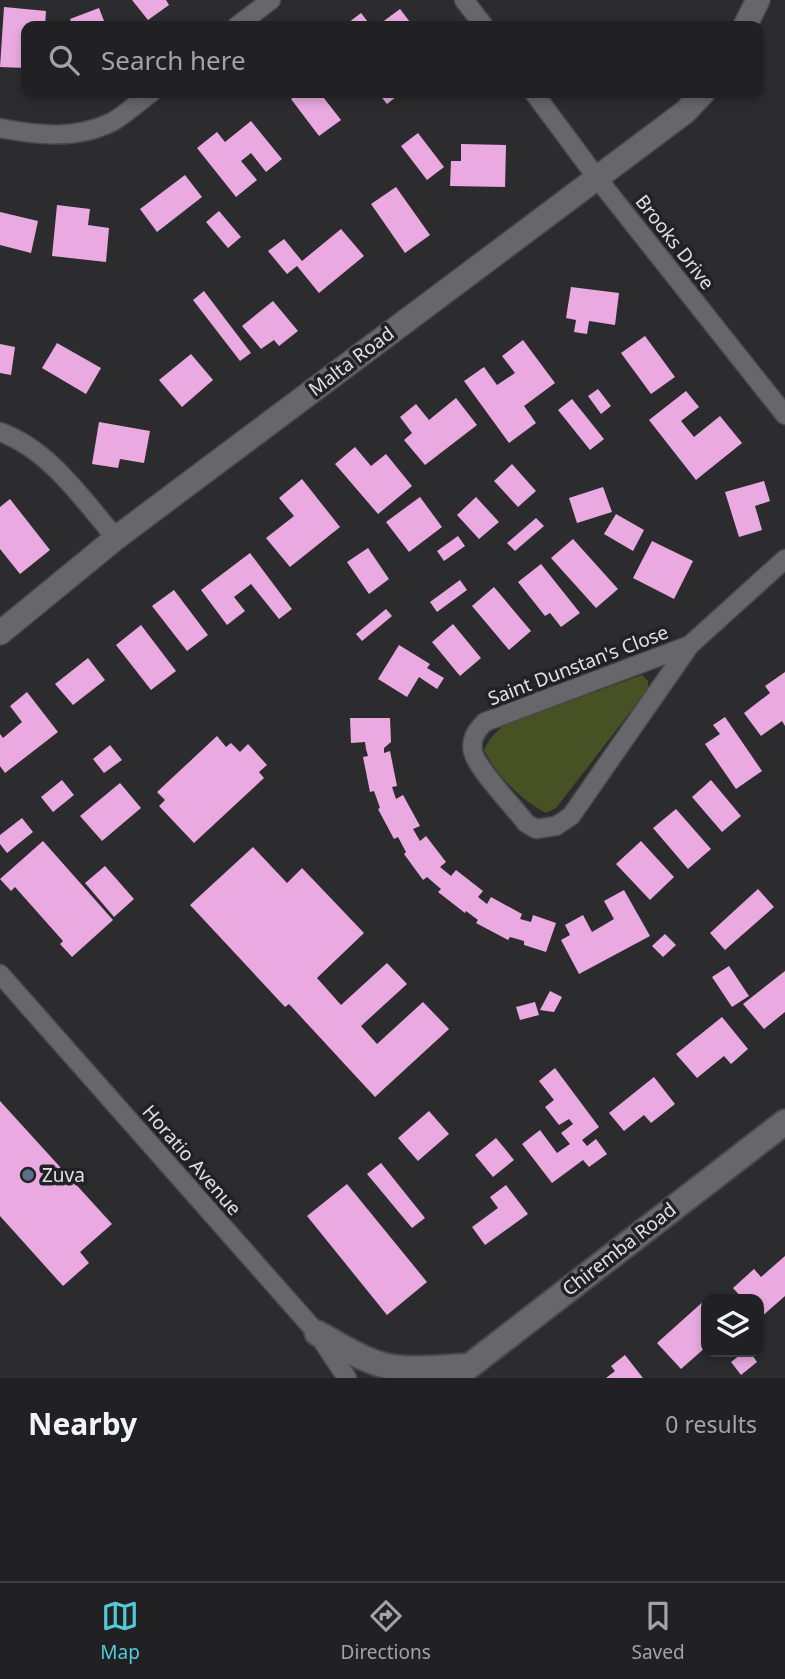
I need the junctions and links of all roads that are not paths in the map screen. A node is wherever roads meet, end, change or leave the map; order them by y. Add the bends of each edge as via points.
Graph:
1 (271, 0) edge
2 (464, 0) edge
3 (758, 0) edge
4 (244, 21) edge
5 (480, 21) edge
6 (748, 21) edge
7 (144, 98) edge
8 (538, 98) edge
9 (698, 98) edge
10 (0, 128) edge
11 (597, 178) junction
12 (785, 415) edge
13 (0, 432) edge
14 (116, 538) junction
15 (785, 559) edge
16 (0, 633) edge
17 (690, 645) junction
18 (0, 974) edge
19 (785, 1122) edge
20 (317, 1333) junction
21 (461, 1372) edge
22 (347, 1378) edge

1 - 4 street
2 - 5 street
3 - 6 street
7 - 10 street via 114,121 87,132 55,135
8 - 11 street, Brooks Drive
9 - 11 street, Malta Road
11 - 12 street, Brooks Drive
11 - 14 street, Malta Road
13 - 14 street via 31,447 51,464
14 - 16 street, Malta Road
15 - 17 street, Saint Dunstan's Close
17 - 17 street, Saint Dunstan's Close via 571,816 556,826 536,829 526,823 477,762 474,739 485,722
18 - 20 street, Horatio Avenue
19 - 21 main road, Chiremba Road
20 - 21 main road via 390,1367
20 - 22 street, Horatio Avenue

